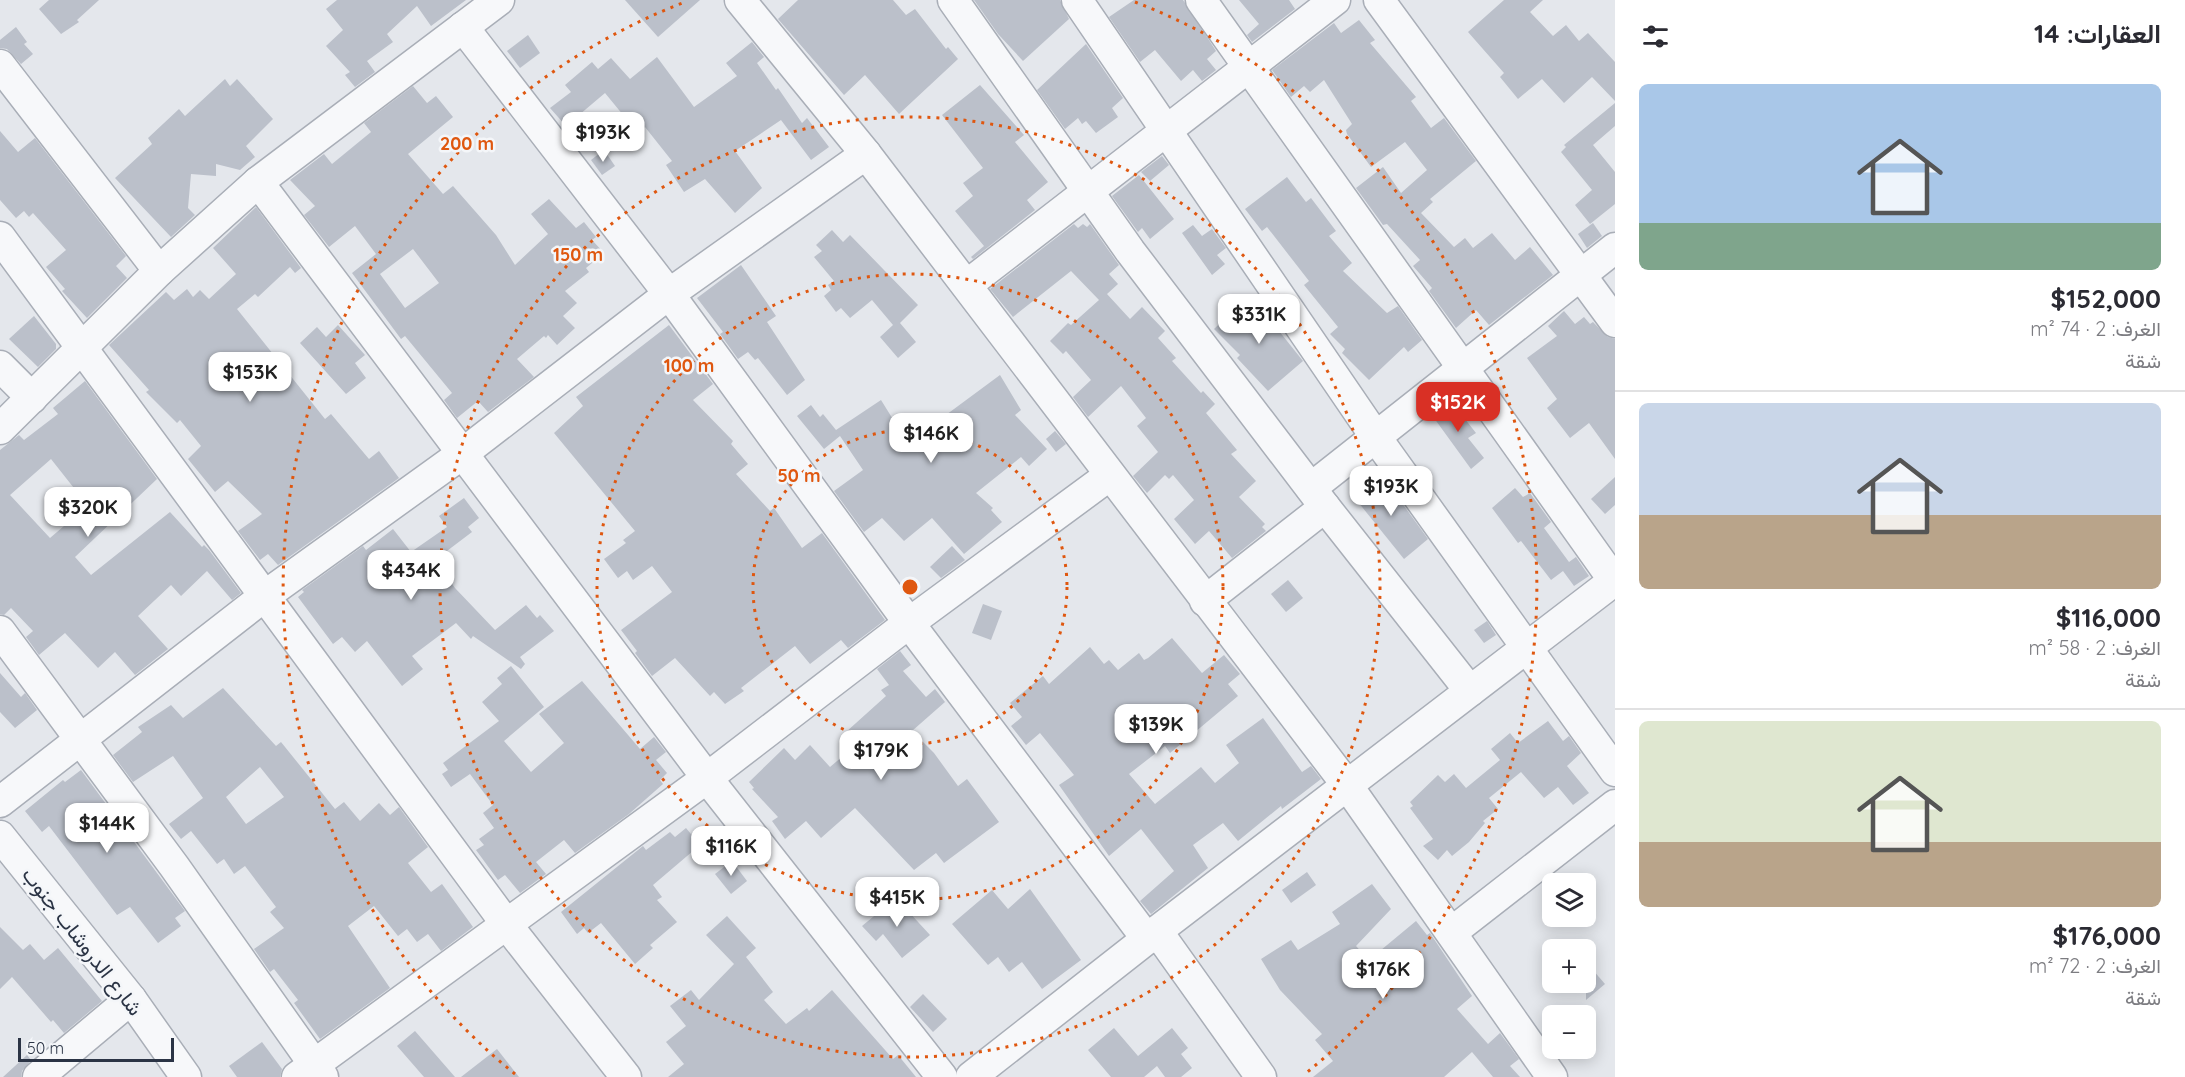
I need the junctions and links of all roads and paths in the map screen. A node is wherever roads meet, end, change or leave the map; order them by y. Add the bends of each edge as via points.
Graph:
1 (499, 0) edge
2 (740, 0) edge
3 (953, 0) edge
4 (1077, 0) edge
5 (1201, 0) edge
6 (1335, 0) edge
7 (1379, 0) edge
8 (463, 27) junction
9 (0, 66) edge
10 (1248, 68) junction
11 (1168, 131) junction
12 (866, 154) junction
13 (258, 182) junction
14 (1089, 193) junction
15 (0, 237) edge
16 (1615, 248) edge
17 (159, 271) junction
18 (1580, 273) junction
19 (967, 285) junction
20 (669, 294) junction
21 (1615, 322) edge
22 (82, 350) junction
23 (0, 366) edge
24 (1462, 366) junction
25 (32, 398) junction
26 (0, 429) edge
27 (1375, 436) junction
28 (462, 454) junction
29 (1110, 475) junction
30 (1318, 497) junction
31 (1615, 581) edge
32 (266, 595) junction
33 (1205, 601) junction
34 (909, 623) junction
35 (0, 631) edge
36 (1526, 648) junction
37 (1470, 691) junction
38 (82, 740) junction
39 (1615, 771) edge
40 (707, 778) junction
41 (1347, 785) junction
42 (0, 802) edge
43 (1615, 805) edge
44 (0, 836) edge
45 (507, 925) junction
46 (1452, 932) junction
47 (1152, 935) junction
48 (131, 999) junction
49 (311, 1073) edge
50 (39, 1077) edge
51 (186, 1077) edge
52 (626, 1077) edge
53 (942, 1077) edge
54 (971, 1077) edge
55 (1261, 1077) edge
56 (1552, 1077) edge

1 - 8 street
2 - 12 street
3 - 14 street
4 - 11 street
5 - 10 street
6 - 10 street
7 - 18 street
8 - 13 street
8 - 20 street
9 - 17 street
10 - 11 street
10 - 24 street
11 - 14 street
11 - 27 street
12 - 19 street
12 - 20 street
13 - 17 street
13 - 28 street
14 - 19 street
14 - 30 street
15 - 22 street
16 - 18 street
17 - 22 street
18 - 21 street
18 - 24 street
19 - 29 street
20 - 28 street
20 - 34 street
22 - 25 street
22 - 32 street
23 - 25 street
24 - 27 street
24 - 31 street
25 - 26 street
27 - 30 street
27 - 36 street
28 - 32 street
28 - 40 street
29 - 33 street
29 - 34 street
30 - 33 street
30 - 37 street
31 - 36 street
32 - 38 street
32 - 45 street
33 - 41 street
34 - 40 street
34 - 47 street
35 - 38 street
36 - 37 street
36 - 39 street
37 - 41 street
38 - 42 street
38 - 49 street via 188,886
40 - 45 street
40 - 53 street
41 - 46 street
41 - 47 street
43 - 46 street
44 - 48 street, شارع الدروشاب جنوب
45 - 49 street
45 - 52 street
46 - 56 street
47 - 54 street
47 - 55 street
48 - 50 street
48 - 51 street, شارع الدروشاب جنوب

